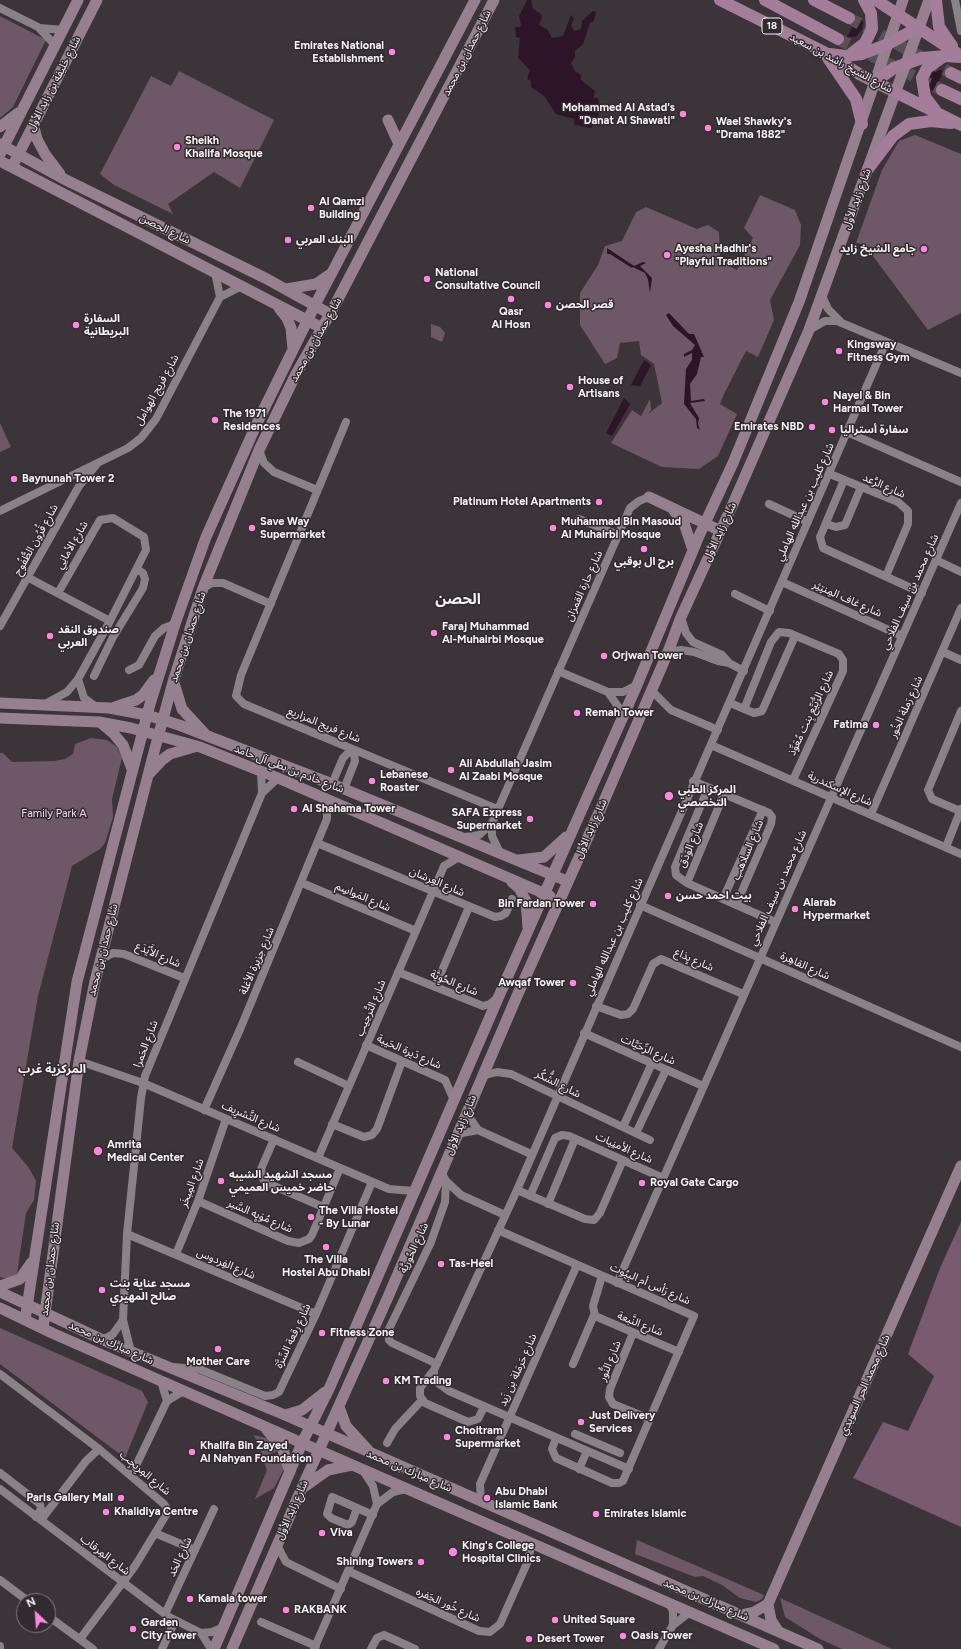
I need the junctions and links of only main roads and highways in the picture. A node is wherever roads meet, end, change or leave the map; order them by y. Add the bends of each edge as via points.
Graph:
1 (78, 0) edge
2 (97, 0) edge
3 (475, 0) edge
4 (494, 0) edge
5 (720, 0) edge
6 (765, 0) edge
7 (814, 0) edge
8 (864, 0) edge
9 (876, 0) edge
10 (904, 0) edge
11 (928, 0) edge
12 (936, 0) edge
13 (824, 3) edge
14 (898, 14) junction
15 (848, 18) tunnel mouth
16 (919, 27) junction
17 (838, 39) tunnel mouth
18 (888, 44) junction
19 (824, 52) junction
20 (845, 56) junction
21 (945, 56) junction
22 (961, 56) edge
23 (906, 63) junction
24 (874, 82) junction
25 (942, 90) tunnel mouth
26 (895, 92) junction
27 (961, 99) edge
28 (22, 108) junction
29 (939, 114) junction
30 (388, 120) dead end
31 (33, 124) junction
32 (862, 124) junction
33 (959, 125) edge
34 (0, 127) edge
35 (400, 144) junction
36 (1, 148) edge
37 (19, 153) junction
38 (0, 162) edge
39 (12, 167) junction
40 (868, 169) junction
41 (62, 178) junction
42 (333, 272) junction
43 (286, 289) junction
44 (276, 304) junction
45 (315, 306) junction
46 (330, 314) junction
47 (307, 320) junction
48 (322, 328) junction
49 (293, 349) junction
50 (649, 497) road end
51 (669, 506) junction
52 (712, 508) junction
53 (728, 516) junction
54 (704, 524) junction
55 (721, 531) junction
56 (693, 550) junction
57 (160, 670) junction
58 (173, 682) junction
59 (0, 695) edge
60 (0, 703) edge
61 (21, 704) junction
62 (109, 708) junction
63 (147, 715) junction
64 (0, 718) edge
65 (163, 720) junction
66 (99, 722) junction
67 (143, 731) junction
68 (159, 736) junction
69 (208, 737) junction
70 (200, 747) junction
71 (132, 769) junction
72 (148, 776) junction
73 (572, 831) junction
74 (515, 860) junction
75 (553, 874) junction
76 (506, 878) junction
77 (568, 881) junction
78 (544, 894) junction
79 (559, 900) junction
80 (528, 931) junction
81 (961, 1166) edge
82 (34, 1257) junction
83 (0, 1286) edge
84 (0, 1292) edge
85 (28, 1304) junction
86 (0, 1308) edge
87 (44, 1313) junction
88 (25, 1320) junction
89 (43, 1328) junction
90 (329, 1389) junction
91 (339, 1407) junction
92 (285, 1415) junction
93 (262, 1425) junction
94 (310, 1426) junction
95 (326, 1434) junction
96 (302, 1443) junction
97 (319, 1450) junction
98 (374, 1456) junction
99 (358, 1467) junction
100 (290, 1472) junction
101 (301, 1490) junction
102 (768, 1604) junction
103 (741, 1615) junction
104 (778, 1631) junction
105 (214, 1649) edge
106 (232, 1649) edge
107 (774, 1649) edge
108 (818, 1649) edge

1 - 28 main road, شارع خليفة بن زايد الأول
2 - 31 main road, شارع خليفة بن زايد الأول
3 - 35 main road, شارع حمدان بن محمد
4 - 46 main road, شارع حمدان بن محمد
5 - 19 main road, شارع الشيخ راشد بن سعيد / 18
6 - 17 main road, شارع الشيخ راشد بن سعيد / 18
7 - 13 main road
8 - 20 main road via 871,13 872,29 865,43
9 - 14 main road
10 - 14 main road, شارع زايد الأول
11 - 16 main road, شارع زايد الأول
12 - 22 main road via 939,27
13 - 15 main road
14 - 16 main road
14 - 18 main road, شارع زايد الأول
16 - 18 main road
16 - 22 main road
16 - 23 main road, شارع زايد الأول
18 - 20 main road via 862,54
18 - 24 main road, شارع زايد الأول
19 - 20 main road
19 - 24 main road, شارع الشيخ راشد بن سعيد / 18
19 - 32 main road via 856,100
21 - 22 main road
21 - 23 main road via 922,58
21 - 29 main road via 927,68 922,78 925,97
23 - 24 main road
23 - 26 main road, شارع زايد الأول
24 - 26 main road, شارع الشيخ راشد بن سعيد / 18
24 - 32 main road, شارع زايد الأول
25 - 27 main road
26 - 29 main road, شارع الشيخ راشد بن سعيد / 18
26 - 40 main road, شارع زايد الأول
28 - 34 main road
28 - 36 main road, شارع خليفة بن زايد الأول
29 - 33 main road, شارع الشيخ راشد بن سعيد / 18
30 - 35 main road
31 - 37 main road, شارع خليفة بن زايد الأول
31 - 41 main road via 45,154
32 - 52 main road, شارع زايد الأول via 799,302 734,463
33 - 40 main road via 930,120 909,124 893,136
35 - 42 main road, شارع حمدان بن محمد
36 - 37 main road, شارع الحِصن
37 - 39 main road, شارع خليفة بن زايد الأول
37 - 41 main road, شارع الحِصن
38 - 39 main road, شارع الحِصن
39 - 44 main road, شارع الحِصن
40 - 53 main road, شارع زايد الأول via 809,330
41 - 43 main road, شارع الحِصن
42 - 43 main road via 316,284
42 - 45 main road, شارع حمدان بن محمد
43 - 45 main road, شارع الحِصن
44 - 47 main road, شارع الحِصن
44 - 49 main road via 287,318 293,338
45 - 46 main road, شارع الحِصن
45 - 47 main road, شارع حمدان بن محمد
46 - 48 main road, شارع حمدان بن محمد
47 - 48 main road, شارع الحِصن
47 - 49 main road, شارع حمدان بن محمد
48 - 58 main road, شارع حمدان بن محمد via 259,450 203,588
49 - 57 main road, شارع حمدان بن محمد via 206,537
50 - 51 main road
51 - 54 main road
51 - 56 main road via 684,523
52 - 53 main road
52 - 54 main road, شارع زايد الأول
53 - 55 main road, شارع زايد الأول
54 - 55 main road
54 - 56 main road, شارع زايد الأول
55 - 77 main road, شارع زايد الأول via 681,616 652,690
56 - 73 main road, شارع زايد الأول
57 - 62 main road via 136,700
57 - 63 main road, شارع حمدان بن محمد
58 - 65 main road, شارع حمدان بن محمد
58 - 69 main road via 182,709
59 - 61 main road
60 - 61 main road, شارع خادم بن بطي آل حامد
61 - 62 main road, شارع خادم بن بطي آل حامد
62 - 63 main road, شارع خادم بن بطي آل حامد
63 - 65 main road, شارع خادم بن بطي آل حامد
63 - 67 main road, شارع حمدان بن محمد
64 - 66 main road, شارع خادم بن بطي آل حامد
65 - 68 main road, شارع حمدان بن محمد
65 - 69 main road, شارع خادم بن بطي آل حامد
66 - 67 main road, شارع خادم بن بطي آل حامد
66 - 71 main road via 120,740
67 - 68 main road, شارع خادم بن بطي آل حامد
67 - 71 main road, شارع حمدان بن محمد
68 - 70 main road, شارع خادم بن بطي آل حامد
68 - 72 main road, شارع حمدان بن محمد
69 - 74 main road, شارع خادم بن بطي آل حامد via 332,784
70 - 72 main road via 186,748 170,754
70 - 76 main road, شارع خادم بن بطي آل حامد via 278,778
71 - 82 main road, شارع حمدان بن محمد via 77,982
72 - 87 main road, شارع حمدان بن محمد via 100,960 79,1061
73 - 74 main road via 544,857
73 - 75 main road, شارع زايد الأول
74 - 75 main road, شارع خادم بن بطي آل حامد
75 - 77 main road, شارع خادم بن بطي آل حامد
75 - 78 main road, شارع زايد الأول
76 - 78 main road, شارع خادم بن بطي آل حامد
76 - 80 main road via 519,888 525,898
77 - 79 main road, شارع زايد الأول
78 - 79 main road, شارع خادم بن بطي آل حامد
78 - 80 main road, شارع زايد الأول
79 - 91 main road, شارع زايد الأول via 466,1112 443,1176
80 - 90 main road, شارع زايد الأول
81 - 102 main road, شارع محمد الحر السويدي
82 - 83 main road via 20,1279
82 - 85 main road, شارع حمدان بن محمد
84 - 85 main road, شارع مبارك بن محمد
85 - 87 main road, شارع مبارك بن محمد
85 - 88 main road, شارع حمدان بن محمد
86 - 88 main road, شارع مبارك بن محمد
87 - 89 main road, شارع حمدان بن محمد
87 - 92 main road, شارع مبارك بن محمد via 168,1368
88 - 89 main road, شارع مبارك بن محمد
89 - 93 main road, شارع مبارك بن محمد
90 - 92 main road via 302,1410
90 - 94 main road, شارع زايد الأول
91 - 95 main road, شارع زايد الأول
91 - 98 main road via 346,1426
92 - 94 main road, شارع مبارك بن محمد
93 - 96 main road, شارع مبارك بن محمد
93 - 100 main road via 282,1447
94 - 95 main road, شارع مبارك بن محمد
94 - 96 main road, شارع زايد الأول
95 - 97 main road, شارع زايد الأول
95 - 98 main road, شارع مبارك بن محمد
96 - 97 main road, شارع مبارك بن محمد
96 - 100 main road, شارع زايد الأول
97 - 99 main road, شارع مبارك بن محمد
97 - 101 main road, شارع زايد الأول
98 - 103 main road, شارع مبارك بن محمد
99 - 101 main road via 328,1470
99 - 107 main road, شارع مبارك بن محمد
100 - 105 main road, شارع زايد الأول
101 - 106 main road, شارع زايد الأول
102 - 103 main road via 754,1612
102 - 104 main road via 771,1620
103 - 104 main road, شارع مبارك بن محمد
104 - 108 main road, شارع مبارك بن محمد

